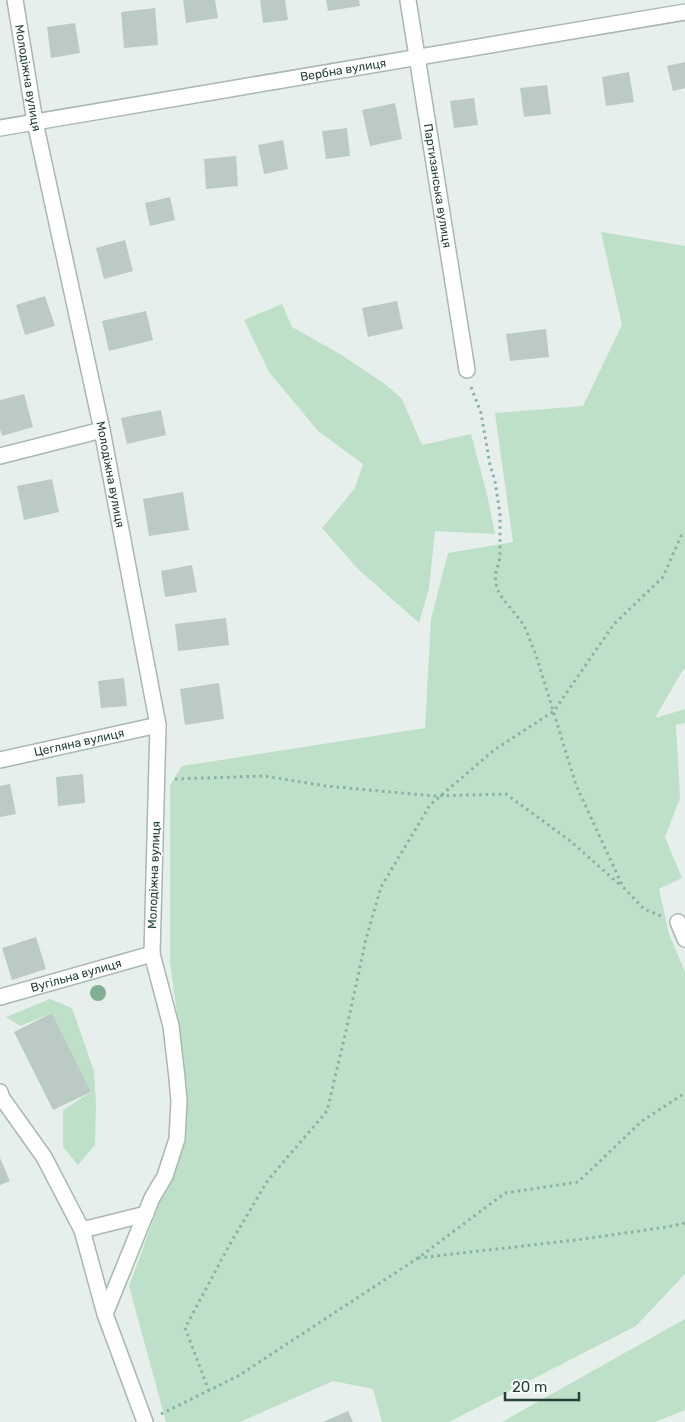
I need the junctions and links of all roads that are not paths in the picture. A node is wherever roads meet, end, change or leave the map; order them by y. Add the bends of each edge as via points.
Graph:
1 (15, 0) edge
2 (408, 0) edge
3 (685, 12) edge
4 (417, 58) junction
5 (35, 122) junction
6 (0, 128) edge
7 (467, 370) road end
8 (102, 430) junction
9 (0, 456) edge
10 (158, 725) junction
11 (0, 760) edge
12 (678, 922) road end
13 (685, 939) edge
14 (152, 954) junction
15 (0, 997) edge
16 (0, 1092) edge
17 (146, 1214) junction
18 (82, 1230) junction
19 (105, 1314) junction
20 (149, 1420) edge

1 - 5 street, Молодіжна вулиця
2 - 4 street, Партизанська вулиця
3 - 4 street, Вербна вулиця
4 - 5 street, Вербна вулиця
4 - 7 street, Партизанська вулиця
5 - 6 street, Вербна вулиця
5 - 8 street, Молодіжна вулиця
8 - 9 street
8 - 10 street, Молодіжна вулиця
10 - 11 street, Цегляна вулиця
10 - 14 street, Молодіжна вулиця
12 - 13 street
14 - 15 street, Вугільна вулиця
14 - 17 street, Молодіжна вулиця via 171,1026 179,1102 177,1139 165,1176
16 - 18 street via 44,1157
17 - 18 street
17 - 19 street, Молодіжна вулиця
18 - 19 street
19 - 20 street

